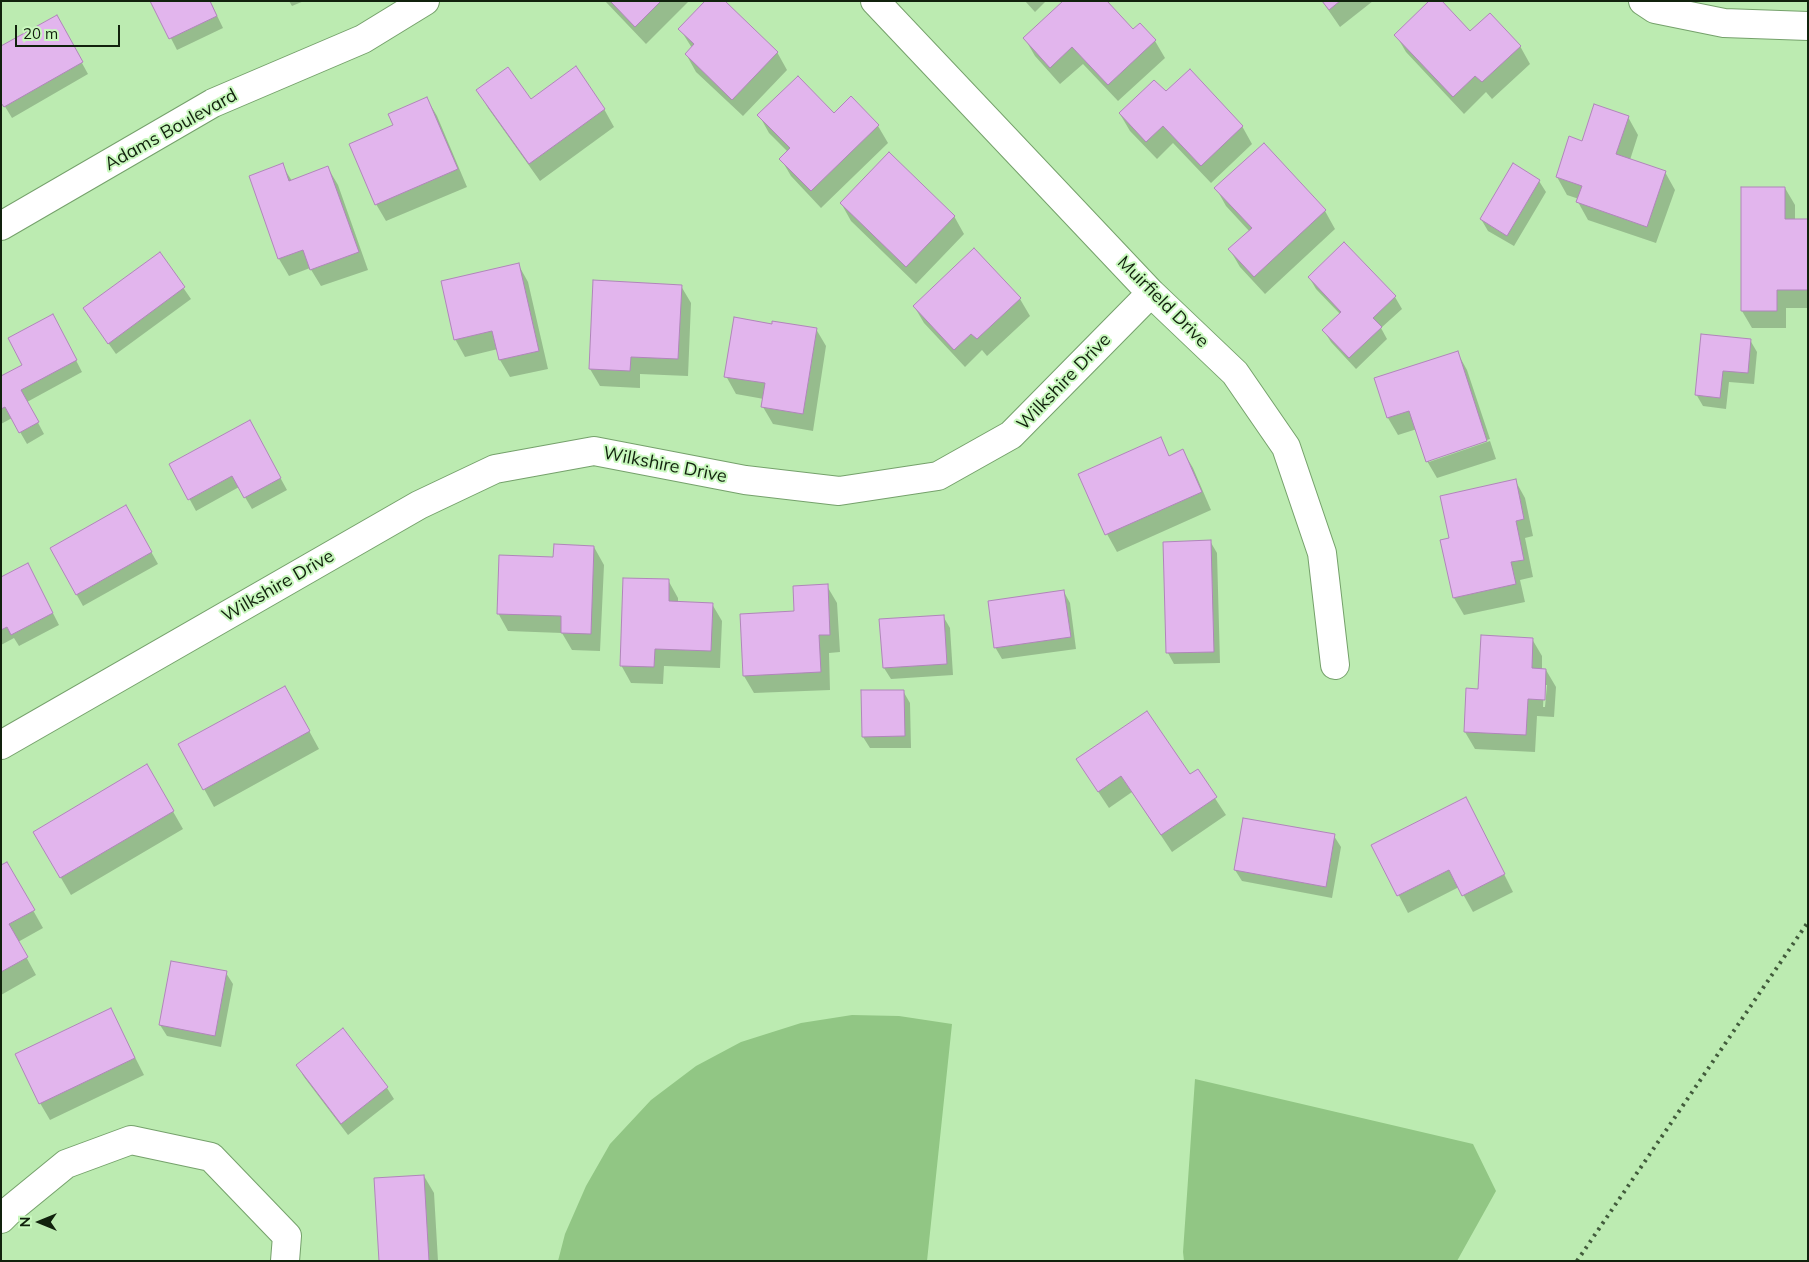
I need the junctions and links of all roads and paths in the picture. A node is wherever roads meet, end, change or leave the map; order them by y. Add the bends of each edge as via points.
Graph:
1 (425, 1) edge
2 (875, 1) edge
3 (1643, 1) edge
4 (1808, 26) edge
5 (1, 226) edge
6 (1151, 293) junction
7 (1335, 665) dead end
8 (1, 746) edge
9 (5, 1206) edge
10 (285, 1261) edge

1 - 5 street, Adams Boulevard via 363,39 213,103
2 - 6 street, Muirfield Drive
3 - 4 street via 1655,8 1724,23
6 - 7 street, Muirfield Drive via 1235,373 1286,447 1322,554
6 - 8 street, Wilkshire Drive via 1011,436 938,476 838,491 745,480 594,451 494,469 419,505
9 - 10 street via 66,1164 131,1140 211,1157 287,1236

